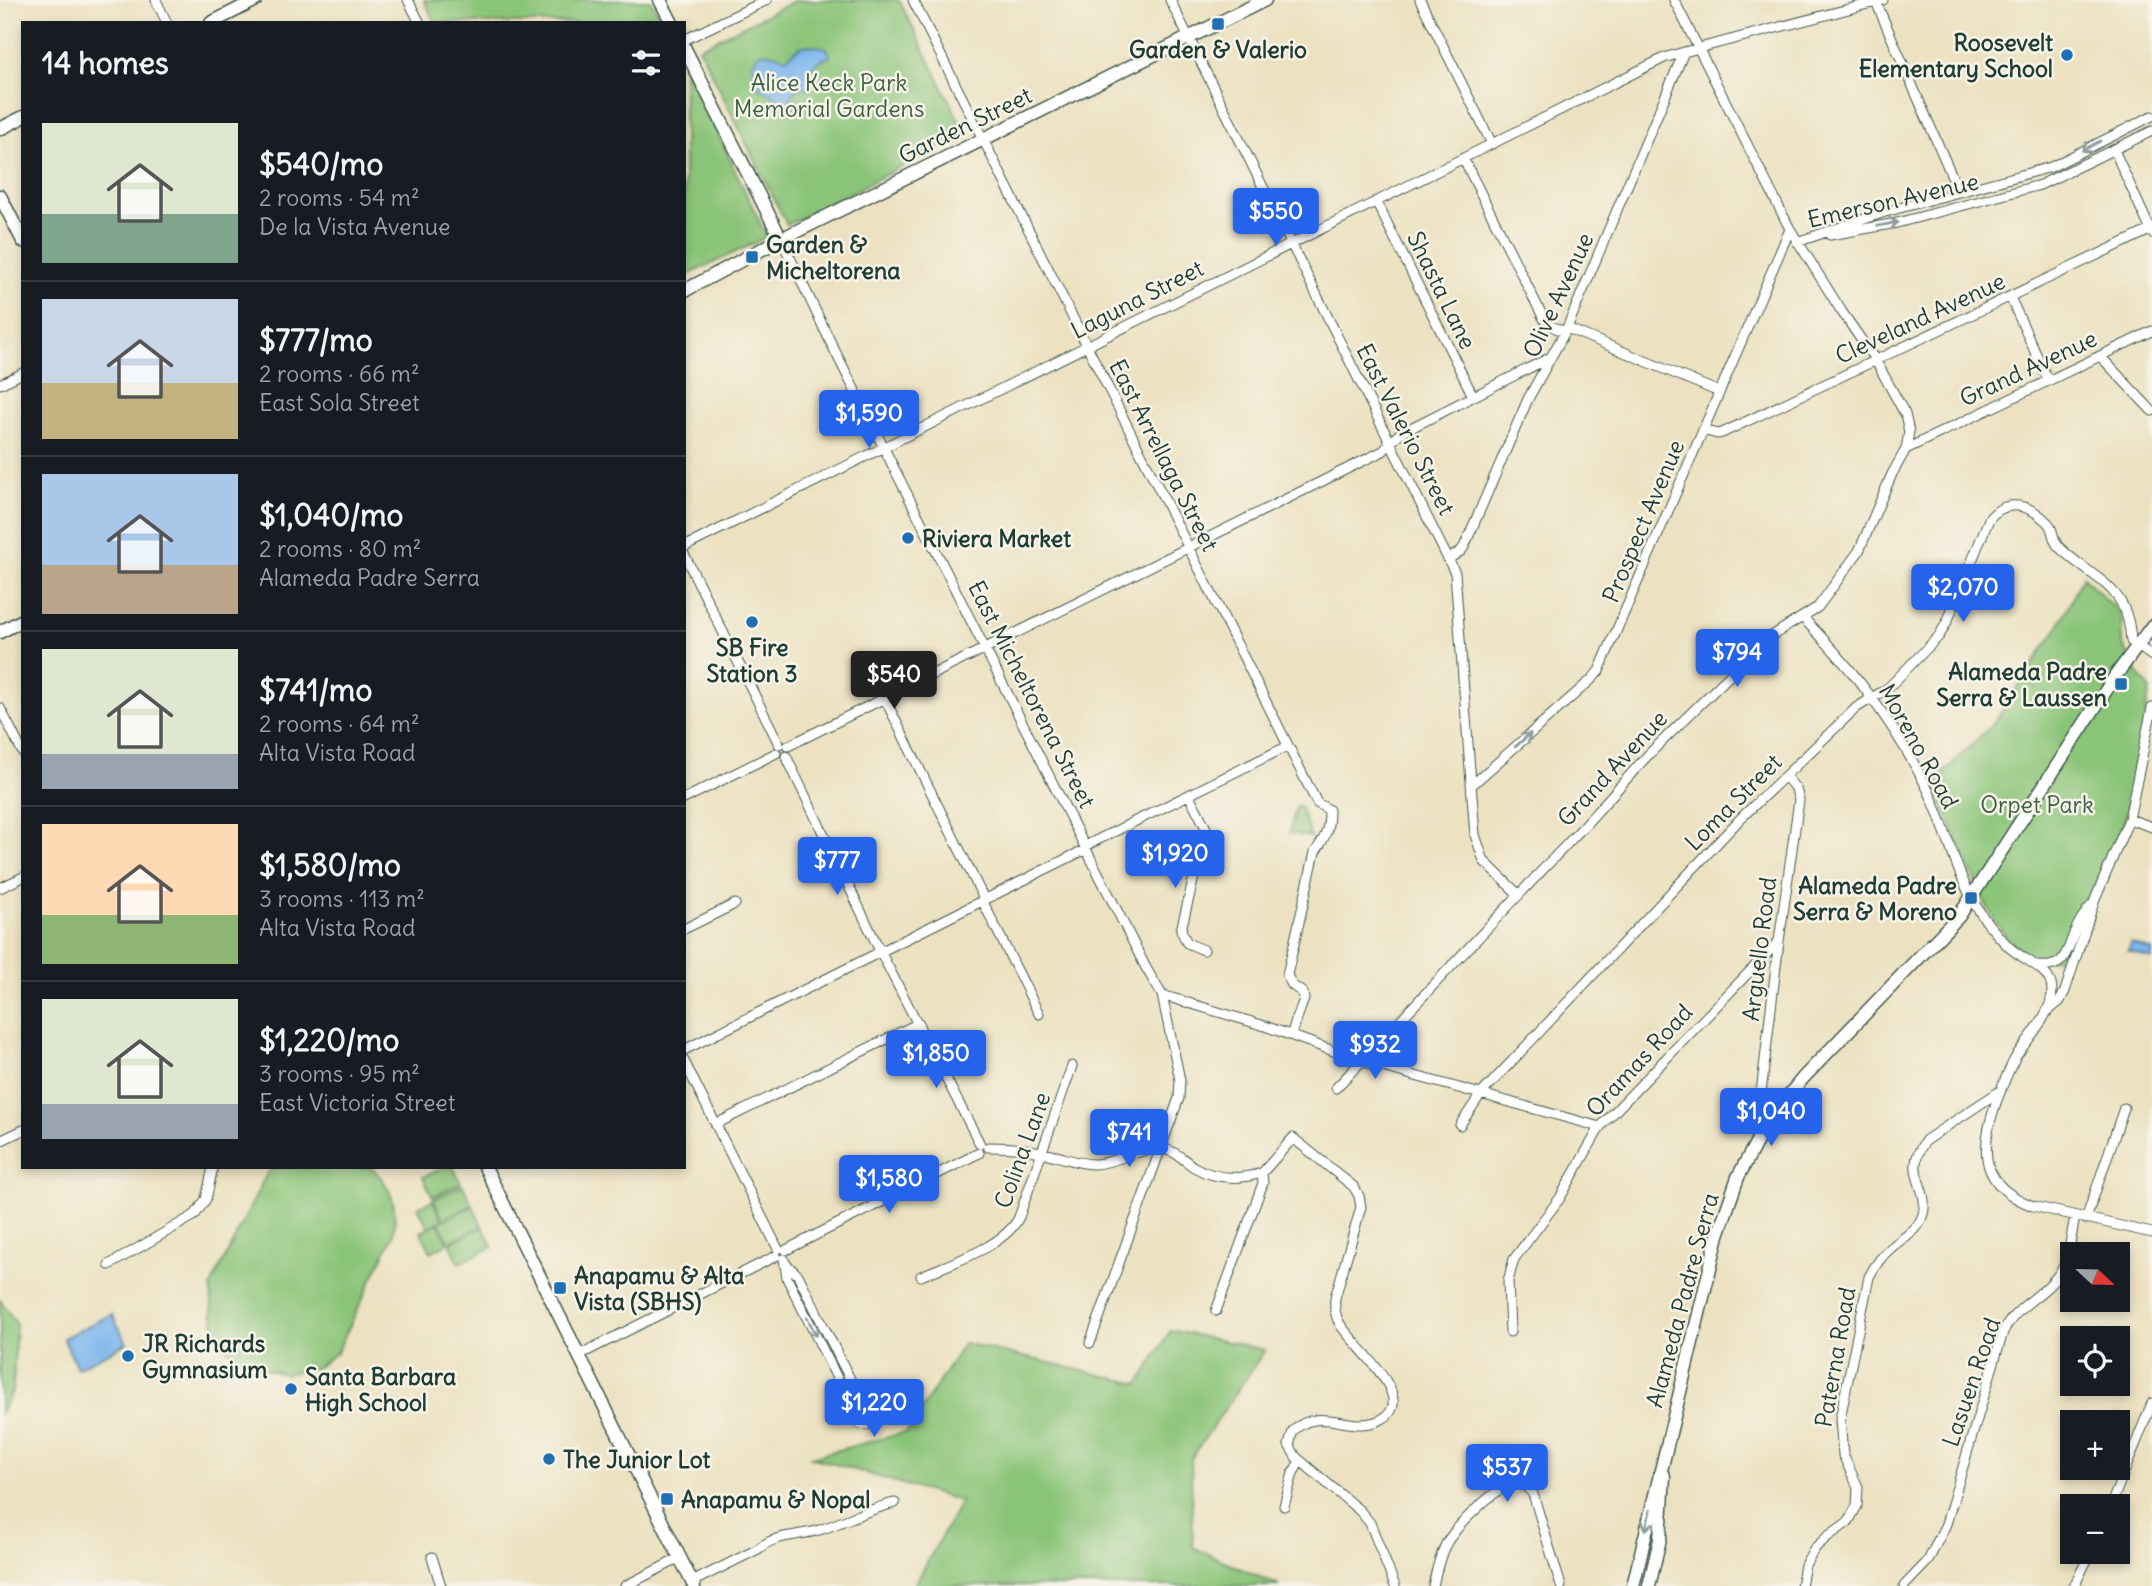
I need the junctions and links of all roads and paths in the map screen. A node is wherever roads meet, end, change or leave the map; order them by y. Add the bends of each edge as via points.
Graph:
1 (156, 0) edge
2 (256, 0) edge
3 (408, 0) edge
4 (660, 0) edge
5 (767, 0) edge
6 (913, 0) edge
7 (1170, 0) edge
8 (1265, 0) edge
9 (1420, 0) edge
10 (1674, 0) edge
11 (1879, 1) edge
12 (166, 21) edge
13 (215, 21) edge
14 (418, 21) edge
15 (671, 21) edge
16 (1189, 38) junction
17 (686, 39) edge
18 (1697, 49) junction
19 (686, 51) edge
20 (1684, 52) junction
21 (2152, 116) edge
22 (21, 118) edge
23 (0, 129) edge
24 (2152, 131) edge
25 (984, 138) junction
26 (1492, 144) junction
27 (2114, 150) junction
28 (1464, 158) junction
29 (1958, 190) junction
30 (0, 196) edge
31 (1376, 201) junction
32 (1790, 229) junction
33 (2151, 231) edge
34 (21, 237) edge
35 (781, 239) junction
36 (1797, 242) junction
37 (1290, 244) junction
38 (686, 290) edge
39 (2010, 298) junction
40 (1566, 330) junction
41 (2152, 331) edge
42 (1087, 346) junction
43 (2100, 356) junction
44 (1549, 358) junction
45 (1876, 361) junction
46 (21, 374) edge
47 (2048, 380) junction
48 (0, 384) edge
49 (1718, 392) junction
50 (1473, 396) junction
51 (2152, 411) edge
52 (1703, 430) junction
53 (1391, 443) junction
54 (885, 447) junction
55 (1906, 449) junction
56 (686, 546) edge
57 (1189, 548) junction
58 (686, 558) edge
59 (1450, 558) junction
60 (1803, 618) junction
61 (21, 621) edge
62 (2152, 626) edge
63 (0, 632) edge
64 (2138, 646) junction
65 (986, 649) junction
66 (2152, 656) edge
67 (1872, 698) junction
68 (884, 699) junction
69 (0, 708) edge
70 (2152, 708) edge
71 (1288, 746) junction
72 (21, 749) edge
73 (782, 750) junction
74 (1785, 776) junction
75 (1472, 785) junction
76 (1189, 795) junction
77 (686, 798) edge
78 (2129, 819) junction
79 (2152, 827) edge
80 (1086, 847) junction
81 (21, 878) edge
82 (0, 888) edge
83 (1518, 895) junction
84 (1972, 897) junction
85 (983, 900) junction
86 (2094, 902) junction
87 (736, 904) dead end
88 (686, 928) edge
89 (1779, 941) junction
90 (1204, 950) dead end
91 (881, 953) junction
92 (2037, 966) junction
93 (1162, 995) junction
94 (1039, 1014) dead end
95 (2044, 1014) junction
96 (919, 1023) junction
97 (1290, 1035) junction
98 (686, 1049) edge
99 (1361, 1061) junction
100 (686, 1065) edge
101 (1072, 1066) dead end
102 (1336, 1088) dead end
103 (2001, 1091) junction
104 (1481, 1094) junction
105 (2124, 1108) dead end
106 (716, 1124) junction
107 (1460, 1125) dead end
108 (1600, 1127) junction
109 (21, 1131) edge
110 (1761, 1132) junction
111 (0, 1141) edge
112 (982, 1148) junction
113 (1160, 1150) junction
114 (1043, 1153) junction
115 (213, 1169) edge
116 (486, 1169) edge
117 (1262, 1173) junction
118 (2075, 1217) junction
119 (2086, 1219) junction
120 (2152, 1234) edge
121 (782, 1256) junction
122 (109, 1265) dead end
123 (921, 1276) dead end
124 (1216, 1311) dead end
125 (1510, 1332) dead end
126 (1090, 1343) dead end
127 (579, 1355) junction
128 (2152, 1403) edge
129 (1665, 1455) junction
130 (1300, 1461) junction
131 (2115, 1494) edge
132 (895, 1503) dead end
133 (1284, 1506) dead end
134 (432, 1557) dead end
135 (680, 1558) junction
136 (2085, 1564) edge
137 (693, 1584) edge
138 (441, 1586) edge
139 (625, 1586) edge
140 (1395, 1586) edge
141 (1433, 1586) edge
142 (1561, 1586) edge
143 (1633, 1586) edge
144 (1649, 1586) edge
145 (1801, 1586) edge
146 (1904, 1586) edge
147 (2074, 1586) edge

1 - 12 street
2 - 13 street
3 - 14 street
4 - 15 street
5 - 17 street
6 - 25 street, East Arrellaga Street
7 - 16 street, East Valerio Street
8 - 16 street, Garden Street
9 - 26 street
10 - 18 street
11 - 18 street
11 - 29 street
16 - 25 street, Garden Street
16 - 37 street, East Valerio Street
18 - 20 street
18 - 32 street
19 - 35 street, East Micheltorena Street
20 - 26 street, Laguna Street
20 - 40 street, Olive Avenue
21 -> 29 street, Emerson Avenue via 2051,167
22 - 23 street
24 - 27 street, Emerson Avenue
25 - 35 street, Garden Street
25 - 42 street, East Arrellaga Street
26 - 28 street, Laguna Street
27 - 33 street
36 -> 27 street, Emerson Avenue via 1897,223 2040,185
28 - 31 street, Laguna Street
28 - 40 street via 1544,319
29 - 36 street, Emerson Avenue
30 - 34 street
31 - 37 street, Laguna Street
31 - 50 street, Shasta Lane
32 - 36 street
32 - 49 street, Prospect Avenue
33 - 39 street, Cleveland Avenue
35 - 38 street, Garden Street
35 - 54 street, East Micheltorena Street
36 - 45 street
37 - 42 street, Laguna Street
37 - 53 street, East Valerio Street
39 - 45 street, Cleveland Avenue
39 - 47 street
40 - 44 street, Olive Avenue
40 - 49 street
41 - 43 street, Grand Avenue
42 - 54 street, Laguna Street
42 - 57 street, East Arrellaga Street
43 - 47 street, Grand Avenue
43 - 51 street
44 - 50 street
44 - 59 street, Olive Avenue via 1464,547
45 - 52 street, Cleveland Avenue via 1722,433
45 - 55 street via 1908,423
46 - 48 street
47 - 55 street, Grand Avenue
49 - 52 street, Prospect Avenue
50 - 53 street
75 -> 52 street, Prospect Avenue via 1599,671
53 - 57 street
53 - 59 street, East Valerio Street
54 - 56 street, Laguna Street
54 - 65 street, East Micheltorena Street
55 - 60 street, Grand Avenue via 1856,557 1818,607
57 - 65 street
57 - 71 street, East Arrellaga Street
58 - 73 street
59 - 75 street, East Valerio Street via 1457,582
60 - 67 street, Moreno Road
60 - 83 street, Grand Avenue via 1767,639 1648,755
61 - 63 street
62 - 64 street, Alameda Padre Serra
64 - 66 street
64 - 67 street, Loma Street via 2131,640 2130,621 2119,597 2060,548 2048,523 2031,510 2002,507 1989,519 1942,632 1888,688
64 - 84 street, Alameda Padre Serra
65 - 68 street
65 - 80 street, East Micheltorena Street
67 - 74 street, Loma Street
67 - 84 street, Moreno Road via 1928,790
68 - 73 street
68 - 85 street
69 - 72 street
70 - 78 street
71 - 76 street
71 - 97 street, East Arrellaga Street via 1317,803 1329,810 1329,827 1315,852 1287,975 1304,999
73 - 77 street
73 - 91 street
74 - 89 street, Arguello Road via 1799,800
74 - 104 street, Loma Street
75 - 83 street, East Valerio Street via 1480,851
76 - 80 street
76 - 90 street via 1206,828 1181,930 1187,943
78 - 79 street
78 - 86 street
80 - 85 street
80 - 93 street, East Micheltorena Street
81 - 82 street
83 - 99 street, Grand Avenue
84 - 92 street, Moreno Road via 2008,946
84 - 110 street, Alameda Padre Serra via 1796,1086
85 - 91 street
85 - 94 street
86 - 92 street via 2063,960
86 - 95 street via 2065,991
87 - 88 street
89 - 108 street, Oramas Road
89 - 110 street, Arguello Road via 1758,1113
91 - 96 street
91 - 98 street
92 - 95 street via 2052,988
93 - 97 street
93 - 113 street, East Micheltorena Street via 1180,1080 1179,1098
95 - 103 street via 2016,1056
96 - 106 street
96 - 112 street
97 - 99 street
99 - 102 street, Grand Avenue
99 - 104 street
100 - 106 street
101 - 114 street, Colina Lane
103 - 118 street via 1986,1137 1987,1159 1996,1181 2021,1201
103 - 145 street, Paterna Road via 1926,1140 1919,1151 1915,1169 1925,1210 1919,1224 1881,1258 1869,1277 1840,1419 1843,1455 1858,1487 1857,1506 1848,1522 1814,1549
104 - 107 street, Loma Street
104 - 108 street
105 - 119 street
106 - 121 street
108 - 125 street, Oramas Road via 1559,1198 1514,1259 1508,1282
109 - 111 street
110 - 129 street, Alameda Padre Serra via 1717,1235
112 - 114 street
112 - 121 street
113 - 114 street via 1091,1164
113 - 117 street via 1221,1176 1244,1178
113 - 126 street, East Micheltorena Street
114 - 123 street, Colina Lane via 1009,1233
115 - 122 street via 206,1199 194,1215
116 - 127 street
117 - 124 street via 1263,1183
117 - 130 street via 1293,1138 1354,1187 1361,1207 1335,1310 1342,1327 1393,1396 1387,1415 1374,1423 1322,1418 1296,1427 1289,1446
118 - 119 street
118 - 146 street, Lasuen Road via 2065,1264 2006,1328 1946,1524 1928,1560
119 - 120 street
121 -> 121 street via 787,1278 860,1424 867,1425 870,1419 798,1275
121 - 127 street
127 - 135 street
128 - 131 street
129 -> 143 street, Alameda Padre Serra
129 - 144 street, Alameda Padre Serra via 1660,1539
130 - 133 street
130 - 140 street via 1370,1523
132 - 137 street via 816,1531 766,1542
134 - 138 street
135 - 137 street
135 - 139 street
136 - 147 street
141 - 142 street via 1441,1555 1461,1522 1508,1485 1517,1484 1533,1494

